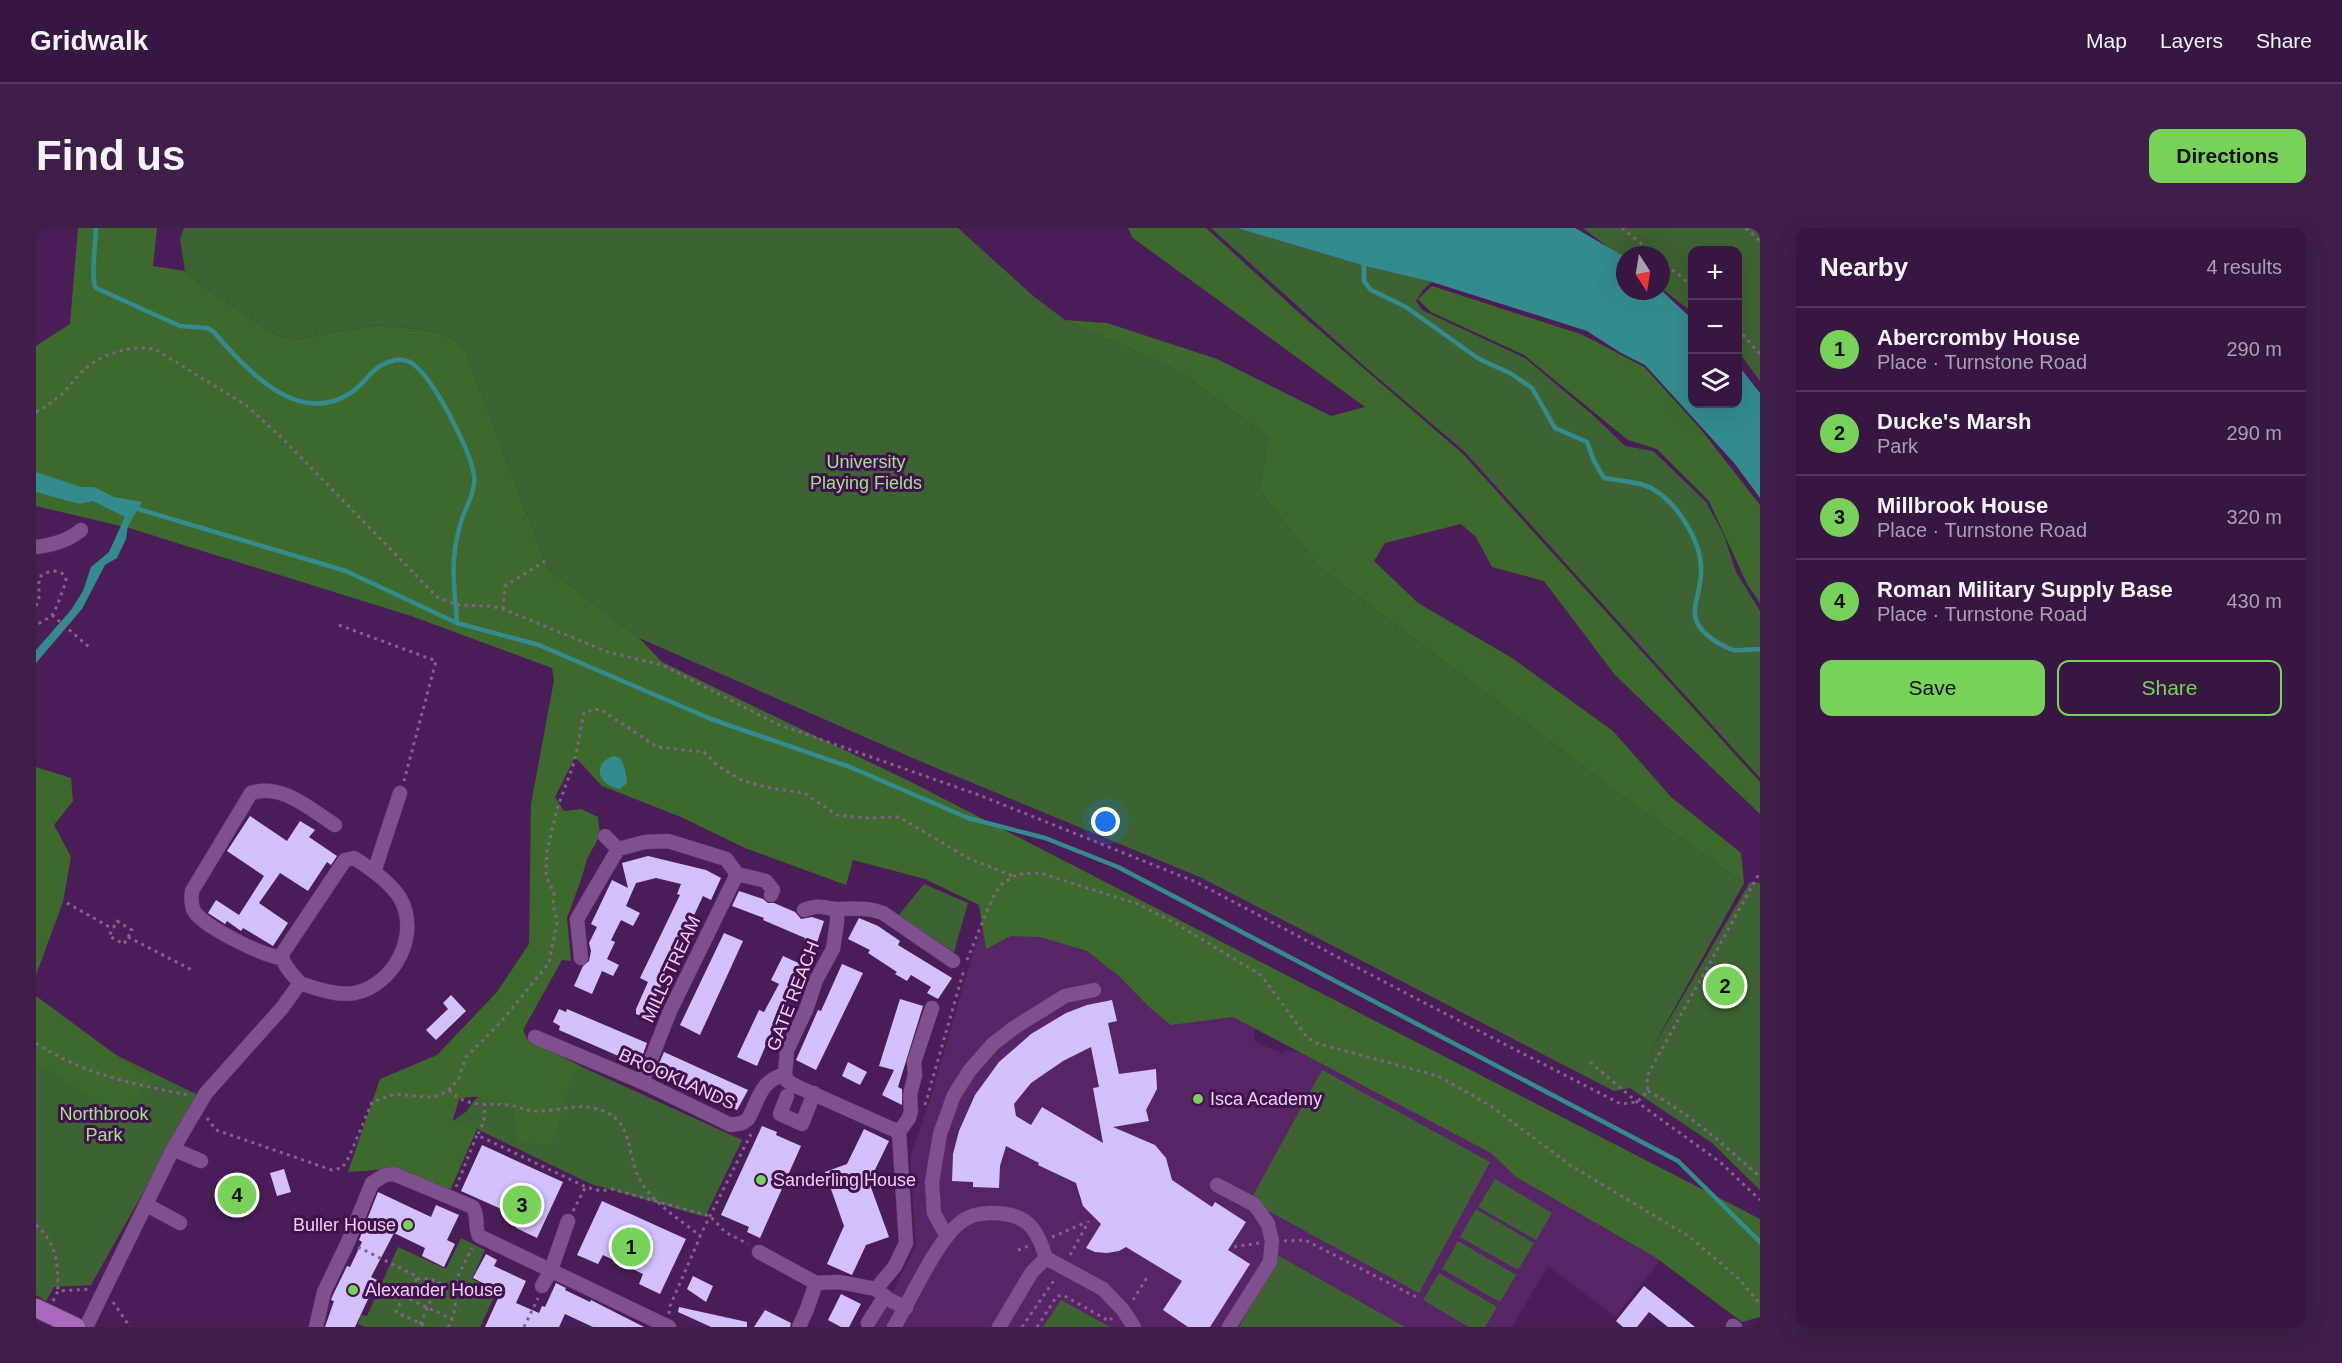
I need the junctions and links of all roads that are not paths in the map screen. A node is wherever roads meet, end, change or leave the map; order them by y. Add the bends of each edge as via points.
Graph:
1 (81, 530) dead end
2 (36, 547) edge
3 (402, 787) road end
4 (335, 825) dead end
5 (605, 836) dead end
6 (618, 849) junction
7 (374, 872) junction
8 (737, 874) junction
9 (771, 895) dead end
10 (837, 909) junction
11 (804, 910) dead end
12 (282, 958) junction
13 (581, 958) dead end
14 (953, 961) dead end
15 (300, 983) junction
16 (1095, 990) dead end
17 (932, 1008) dead end
18 (535, 1037) dead end
19 (785, 1074) junction
20 (642, 1082) junction
21 (814, 1093) junction
22 (787, 1096) dead end
23 (899, 1132) junction
24 (173, 1149) junction
25 (201, 1161) dead end
26 (1217, 1185) dead end
27 (147, 1205) junction
28 (568, 1221) dead end
29 (180, 1223) dead end
30 (946, 1235) junction
31 (759, 1252) road end
32 (1046, 1258) junction
33 (551, 1270) junction
34 (816, 1282) junction
35 (542, 1286) road end
36 (880, 1292) junction
37 (36, 1308) edge
38 (906, 1308) junction
39 (868, 1323) dead end
40 (668, 1326) edge
41 (76, 1327) edge
42 (86, 1327) edge
43 (315, 1327) edge
44 (799, 1327) edge
45 (894, 1327) edge
46 (999, 1327) edge
47 (1134, 1327) edge
48 (1229, 1327) edge

1 - 2 street via 64,541
3 - 7 street
4 - 12 street via 280,792 251,793 192,891 196,914 213,927
5 - 6 street
6 - 8 street via 668,841 726,859
6 - 13 street via 577,919
7 - 12 street via 354,858 345,860
7 - 15 street via 392,888 405,910 406,939 394,969 357,992 338,993
8 - 9 street via 766,881 773,890
8 - 20 street, MILLSTREAM via 670,1011
10 - 11 street via 820,905
10 - 14 street via 871,909 882,913
10 - 19 street, GATE REACH via 833,949 788,1050
12 - 15 street
15 - 24 street via 197,1102
16 - 30 street via 1065,996 1015,1027 993,1044 954,1095 940,1134 932,1182 934,1213
17 - 23 street via 914,1062 911,1111
18 - 20 street, BROOKLANDS
19 - 20 street, BROOKLANDS via 765,1083 747,1119 731,1125
19 - 21 street, GATE REACH via 788,1081
21 - 22 street via 802,1125 780,1114
21 - 23 street, GATE REACH
23 - 36 street via 906,1243
24 - 25 street
24 - 27 street
26 - 48 street via 1255,1205 1268,1224 1272,1241 1270,1262
27 - 29 street
27 - 42 street
28 - 33 street
30 - 32 street via 963,1220 985,1212 1008,1214 1031,1224
30 - 38 street
31 - 34 street
32 - 46 street via 1032,1272
32 - 47 street via 1103,1289
33 - 35 street
33 - 40 street
33 - 43 street via 478,1236 473,1207 394,1173 385,1175 372,1183 324,1292
34 - 36 street via 839,1282
34 - 44 street
36 - 38 street
36 - 39 street
37 - 41 main road
38 - 45 street

